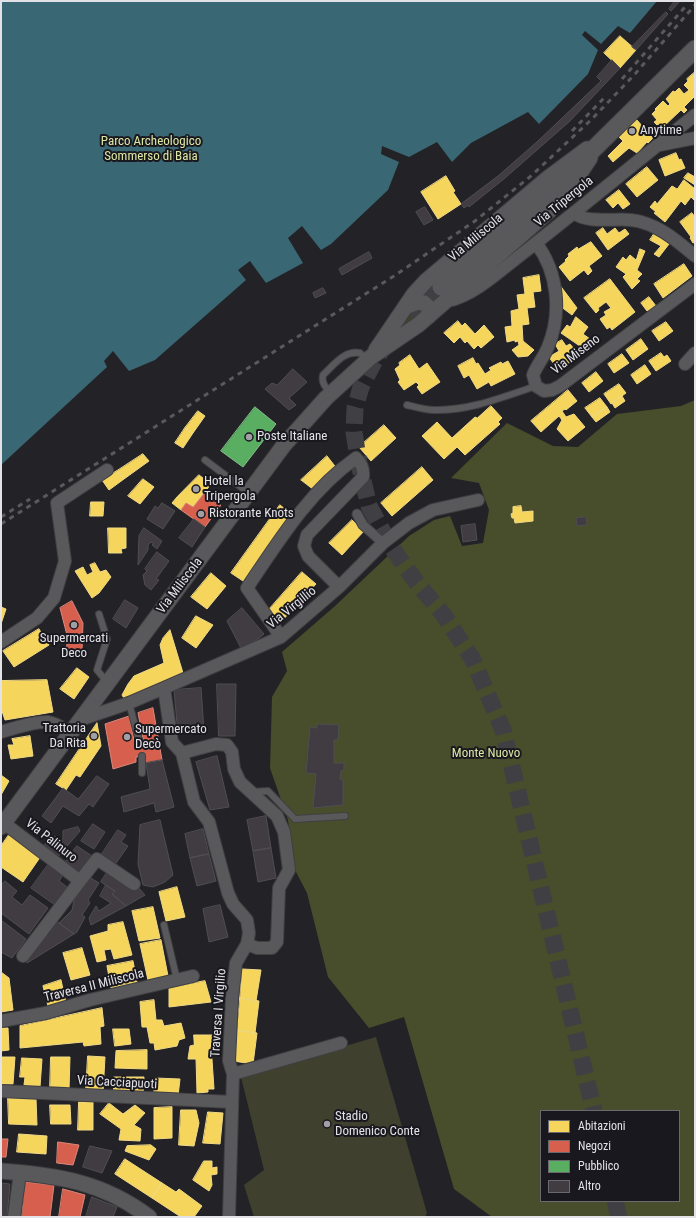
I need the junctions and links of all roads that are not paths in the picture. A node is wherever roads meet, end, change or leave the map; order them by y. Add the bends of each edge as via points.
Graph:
1 (695, 49) edge
2 (695, 115) edge
3 (695, 138) edge
4 (657, 145) junction
5 (574, 213) junction
6 (536, 243) junction
7 (695, 256) edge
8 (695, 284) edge
9 (437, 290) junction
10 (404, 307) junction
11 (429, 316) junction
12 (695, 353) edge
13 (370, 358) junction
14 (684, 364) dead end
15 (536, 386) junction
16 (407, 406) dead end
17 (205, 460) dead end
18 (107, 470) dead end
19 (249, 493) junction
20 (478, 500) dead end
21 (357, 514) dead end
22 (384, 543) junction
23 (339, 587) junction
24 (99, 614) dead end
25 (281, 637) junction
26 (1, 642) edge
27 (108, 683) junction
28 (164, 688) junction
29 (129, 703) junction
30 (82, 719) junction
31 (1, 732) edge
32 (71, 733) junction
33 (140, 744) dead end
34 (182, 753) junction
35 (142, 756) dead end
36 (142, 773) dead end
37 (250, 792) junction
38 (345, 816) dead end
39 (3, 825) edge
40 (80, 881) junction
41 (134, 884) dead end
42 (164, 924) dead end
43 (247, 944) junction
44 (23, 956) dead end
45 (193, 976) dead end
46 (177, 980) junction
47 (1, 1021) edge
48 (341, 1043) dead end
49 (233, 1074) junction
50 (1, 1091) edge
51 (232, 1102) junction
52 (1, 1171) edge
53 (20, 1172) junction
54 (14, 1217) edge
55 (149, 1217) edge
56 (230, 1217) edge

1 - 9 main road, Via Miliscola via 537,204
2 - 4 street, Via Tripergola
3 - 4 street
4 - 5 street, Via Tripergola
5 - 6 street, Via Tripergola
5 - 7 street via 586,218 632,220 648,224 660,229
6 - 9 street, Via Tripergola via 483,284 461,297
6 - 15 street, Via Miseno via 544,254 556,294 556,311 548,347 533,375
8 - 15 street, Via Miseno via 560,386 544,391
9 - 10 street, Via Miliscola
9 - 11 street, Via Miliscola
10 - 11 street via 418,302 424,303 429,308
10 - 13 street, Via Miliscola
11 - 13 street, Via Miliscola
12 - 14 street
13 - 19 street, Via Miliscola via 332,393 284,445
15 - 16 lane via 468,407 433,410
17 - 19 lane
18 - 26 street via 58,503 65,561 54,598 37,618
19 - 27 street, Via Miliscola
20 - 22 street, Via Virgillio via 433,510 409,523
21 - 22 street via 363,525
22 - 23 street, Via Virgillio
23 - 25 street, Via Virgillio
23 - 25 street via 308,556 304,546 307,535 363,477 364,470 356,458 343,467 308,503 247,588
24 - 27 lane via 107,639 97,670
25 - 28 street, Via Virgillio
27 - 30 street, Via Miliscola
28 - 29 street, Via Virgillio
28 - 34 street, Traversa I Virgilio via 172,742
29 - 30 street, Via Virgillio
29 - 33 lane
30 - 32 street, Via Miliscola
31 - 32 street via 48,722
32 - 39 street, Via Miliscola
34 - 37 street via 216,744 227,745 232,752 234,769 240,782
34 - 43 street, Traversa I Virgilio via 194,802 209,822 228,893 233,904 247,920 250,932
35 - 36 lane
37 - 38 lane via 268,791 295,819
37 - 43 street via 277,816 284,832 289,870 279,888 277,942 272,948 257,948
39 - 40 street, Via Palinuro
40 - 41 street, Via Palinuro via 97,859
40 - 44 street, Via Palinuro
42 - 46 lane
43 - 49 street, Traversa I Virgilio via 236,963 232,998 229,1061
45 - 46 street, Traversa II Miliscola
46 - 47 street, Traversa II Miliscola
48 - 49 street
49 - 51 street, Traversa I Virgilio
50 - 51 street, Via Cacciapuoti
51 - 56 street, Traversa I Virgilio
52 - 53 street
53 - 54 street
53 - 55 street via 66,1178 96,1187

